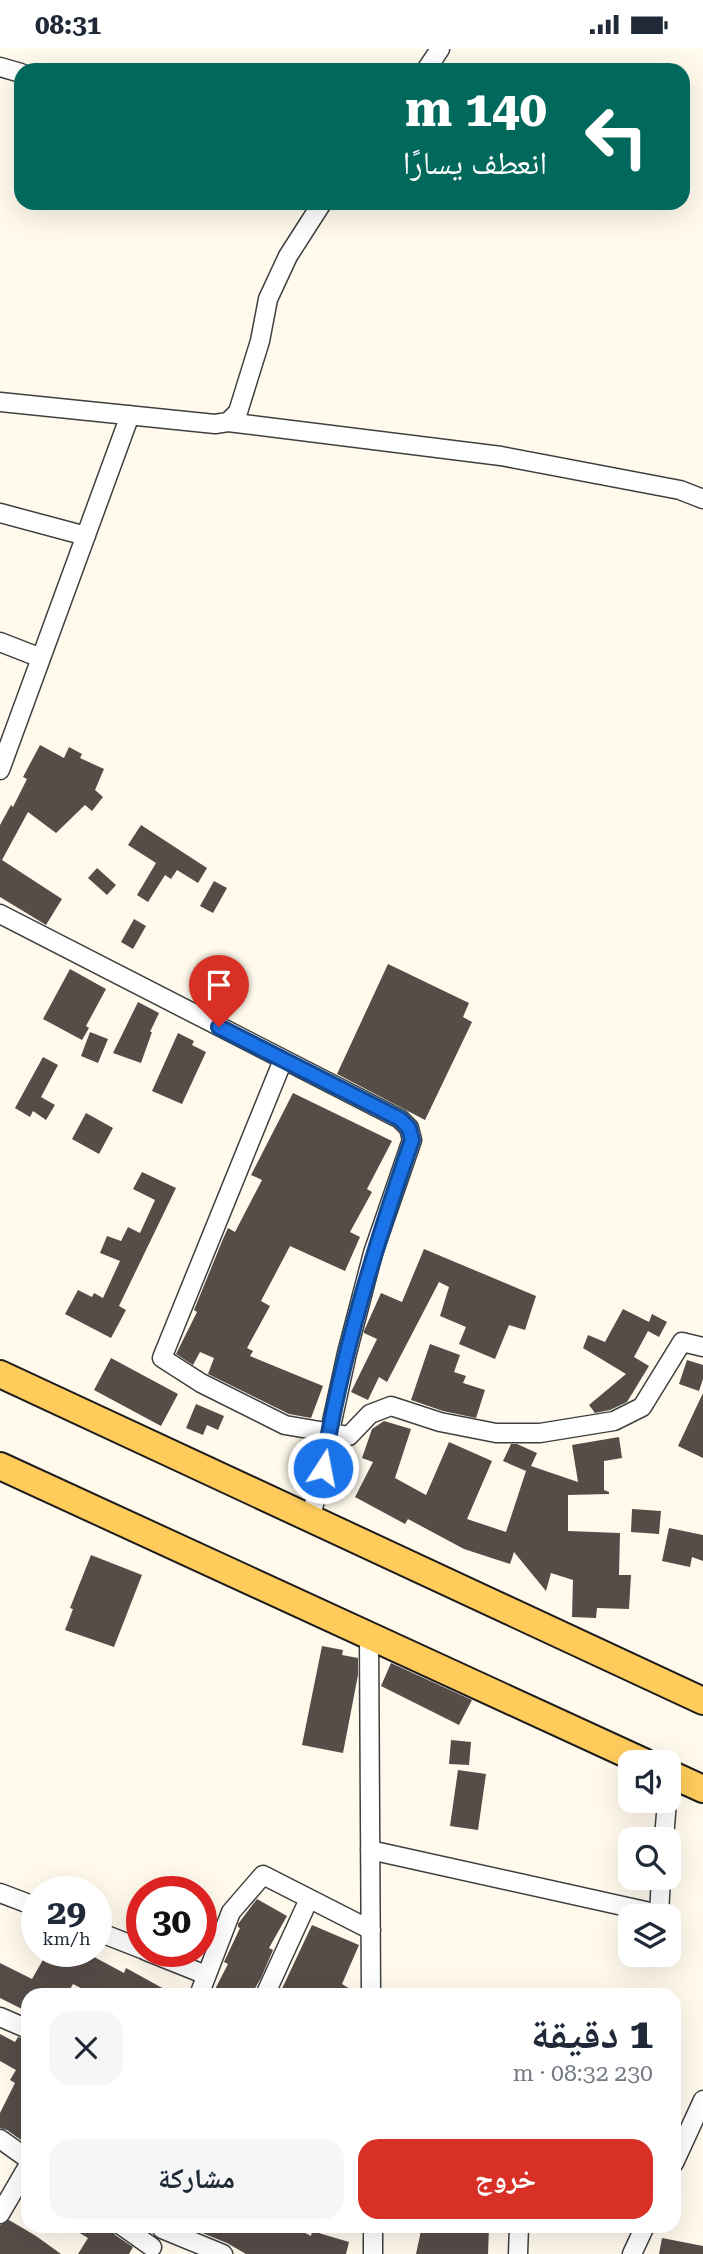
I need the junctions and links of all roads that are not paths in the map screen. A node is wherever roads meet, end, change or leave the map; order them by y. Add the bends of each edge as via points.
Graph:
1 (318, 210) edge
2 (0, 402) edge
3 (130, 415) junction
4 (228, 422) junction
5 (703, 499) edge
6 (0, 513) edge
7 (86, 536) junction
8 (0, 642) edge
9 (41, 658) junction
10 (0, 770) edge
11 (0, 914) edge
12 (283, 1060) junction
13 (703, 1347) edge
14 (0, 1374) edge
15 (330, 1432) junction
16 (0, 1466) edge
17 (311, 1518) junction
18 (369, 1636) junction
19 (703, 1701) edge
20 (618, 1750) edge
21 (681, 1779) edge
22 (703, 1789) edge
23 (370, 1850) junction
24 (660, 1890) edge
25 (0, 1893) edge
26 (309, 1899) junction
27 (21, 1901) edge
28 (371, 1930) junction
29 (186, 1967) edge
30 (206, 1975) junction
31 (201, 1988) edge
32 (268, 1988) edge
33 (371, 1988) edge
34 (0, 2017) edge
35 (21, 2026) edge
36 (703, 2100) edge
37 (0, 2139) edge
38 (681, 2148) edge
39 (21, 2154) edge
40 (21, 2177) edge
41 (0, 2214) edge
42 (130, 2233) edge
43 (160, 2233) edge
44 (176, 2233) edge
45 (373, 2233) edge
46 (519, 2233) edge
47 (642, 2233) edge
48 (150, 2251) edge
49 (223, 2254) edge
50 (373, 2254) edge
51 (518, 2254) edge
52 (632, 2254) edge

1 - 4 street via 268,299 249,380 238,412
2 - 3 street
3 - 4 street
3 - 7 street
4 - 5 street via 500,456 680,490
6 - 7 street
7 - 9 street
8 - 9 street
9 - 10 street
11 - 12 street
12 - 15 street via 400,1119 412,1140 373,1253
12 - 15 street via 162,1357 201,1383 285,1425
13 - 15 street via 682,1342 642,1407 614,1422 540,1433 496,1433 391,1406 370,1414 349,1436
14 - 17 main road
15 - 17 street
16 - 18 main road
17 - 19 main road
18 - 20 main road
18 - 23 street
21 - 22 main road
23 - 24 street via 659,1914
23 - 28 street
25 - 27 street
26 - 28 street
26 - 30 street via 263,1875 231,1912
26 - 32 street
28 - 33 street
29 - 30 street
30 - 31 street
34 - 35 street
36 - 38 street
37 - 39 street
40 - 41 street
42 - 48 street
43 - 48 street
44 - 49 street
45 - 50 street
46 - 51 street
47 - 52 street

